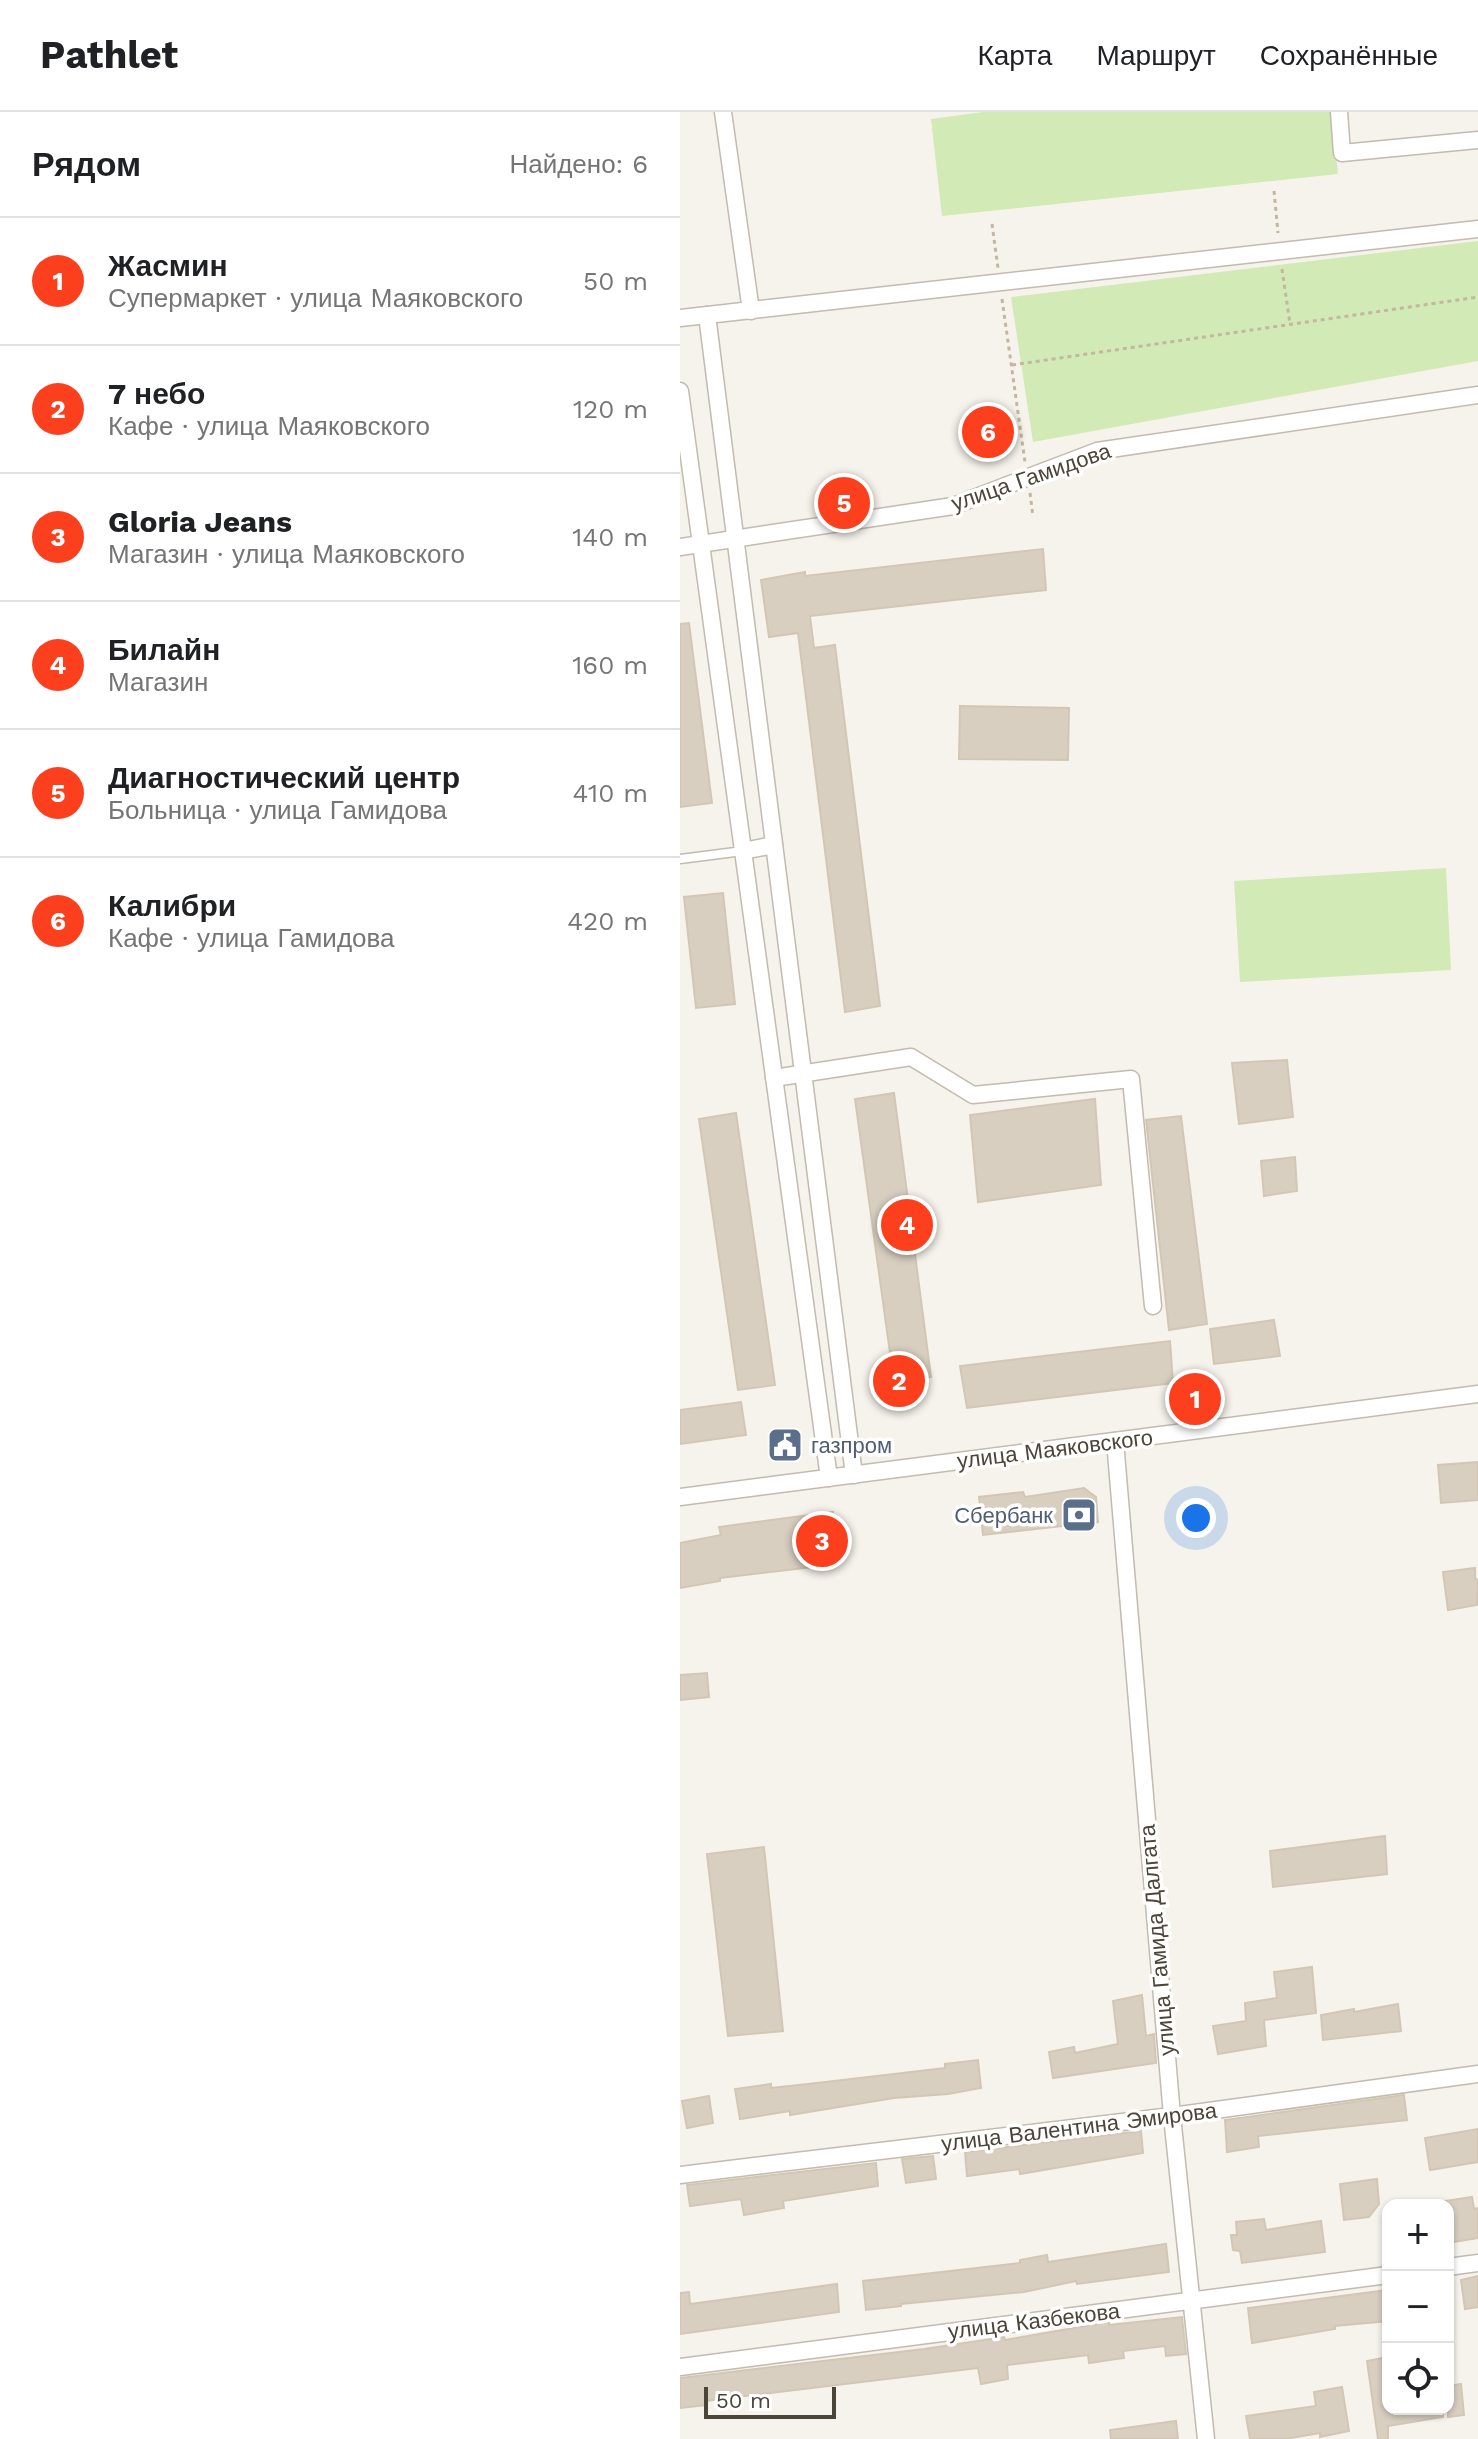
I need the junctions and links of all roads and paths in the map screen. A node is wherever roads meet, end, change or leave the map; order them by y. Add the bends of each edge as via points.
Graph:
1 (723, 112) edge
2 (1339, 112) edge
3 (1478, 140) edge
4 (992, 224) dead end
5 (1478, 229) edge
6 (1000, 281) junction
7 (1478, 297) edge
8 (751, 311) junction
9 (707, 315) junction
10 (680, 318) edge
11 (1012, 365) junction
12 (680, 391) edge
13 (1478, 395) edge
14 (1028, 477) junction
15 (1033, 517) dead end
16 (735, 540) junction
17 (701, 544) junction
18 (680, 547) edge
19 (774, 845) junction
20 (743, 851) junction
21 (680, 859) edge
22 (803, 1073) junction
23 (774, 1078) junction
24 (1153, 1306) dead end
25 (1478, 1394) edge
26 (1115, 1441) junction
27 (854, 1475) junction
28 (829, 1478) junction
29 (680, 1497) edge
30 (1478, 2074) edge
31 (1172, 2116) junction
32 (680, 2175) edge
33 (1478, 2263) edge
34 (1454, 2266) edge
35 (1382, 2276) edge
36 (1191, 2301) junction
37 (680, 2367) edge
38 (1206, 2439) edge

1 - 8 street
2 - 3 street via 1342,153
4 - 6 path
5 - 6 street
6 - 8 street
6 - 11 path
7 - 11 path
8 - 9 street
9 - 10 street
9 - 16 street
11 - 14 path
12 - 17 street
13 - 14 street, улица Гамидова via 1097,451
14 - 15 path
14 - 16 street, улица Гамидова via 953,506
16 - 17 street, улица Гамидова
16 - 19 street
17 - 18 street, улица Гамидова
17 - 20 street
19 - 20 street
19 - 22 street
20 - 21 lane
20 - 23 street
22 - 23 street
22 - 24 street via 911,1057 973,1095 1131,1079
22 - 27 street
23 - 28 street
25 - 26 street, улица Маяковского
26 - 27 street, улица Маяковского
26 - 31 street, улица Гамида Далгата
27 - 28 street, улица Маяковского
28 - 29 street, улица Маяковского
30 - 31 street, улица Валентина Эмирова
31 - 32 street, улица Валентина Эмирова
31 - 36 street, улица Гамида Далгата
33 - 34 street
35 - 36 street, улица Казбекова
36 - 37 street, улица Казбекова
36 - 38 street, улица Гамида Далгата

